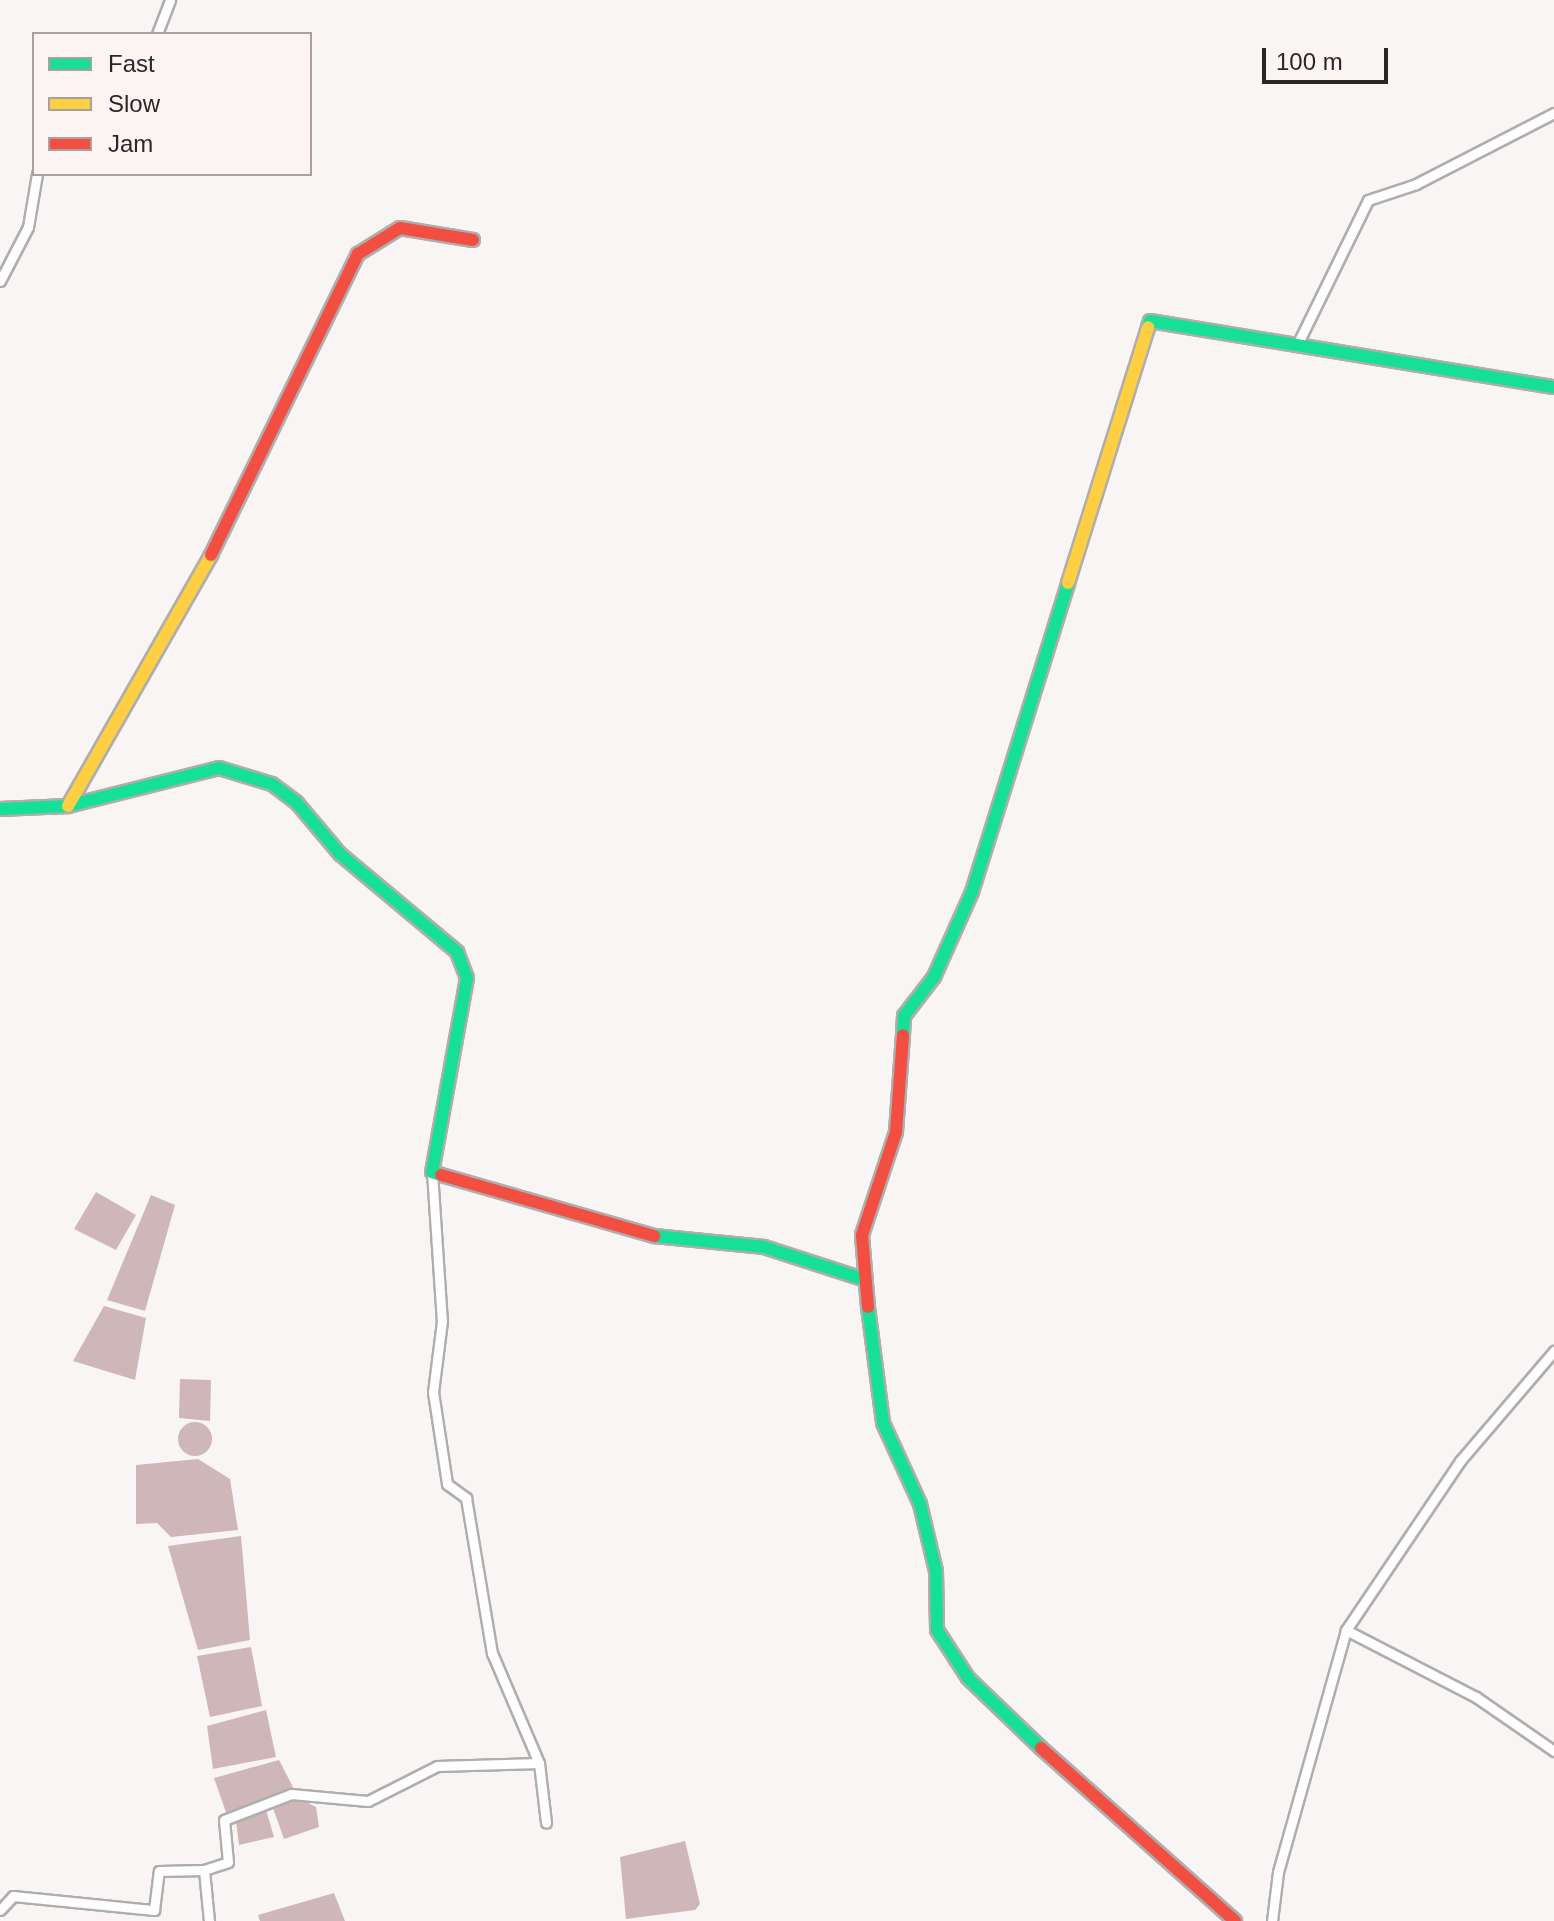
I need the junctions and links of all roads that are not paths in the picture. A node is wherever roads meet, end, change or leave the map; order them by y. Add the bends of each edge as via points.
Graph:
1 (170, 0) edge
2 (158, 32) edge
3 (1554, 113) edge
4 (37, 176) edge
5 (473, 240) dead end
6 (0, 281) edge
7 (1297, 345) junction
8 (1554, 387) edge
9 (68, 806) junction
10 (0, 809) edge
11 (432, 1172) junction
12 (863, 1279) junction
13 (1554, 1351) edge
14 (1346, 1630) junction
15 (1554, 1751) edge
16 (539, 1763) junction
17 (546, 1823) dead end
18 (204, 1870) junction
19 (0, 1910) edge
20 (209, 1921) edge
21 (1235, 1921) edge
22 (1272, 1921) edge

1 - 2 street
3 - 7 street via 1416,184 1368,200
4 - 6 street via 28,227
5 - 9 street via 400,228 358,254 244,498
7 - 8 street
7 - 12 street via 1150,321 972,892 934,977 904,1016 896,1132 862,1235
9 - 10 street
9 - 11 street via 219,768 272,784 297,803 340,854 457,952 467,978
11 - 12 street via 632,1234 764,1247
11 - 16 street via 442,1321 433,1392 447,1484 466,1498 492,1653
12 - 21 street via 883,1423 920,1504 936,1571 937,1630 968,1678 1114,1817
13 - 14 street via 1460,1461
14 - 15 street via 1476,1697
14 - 22 street via 1278,1872
16 - 17 street
16 - 18 street via 437,1766 368,1801 291,1794 224,1820 228,1862
18 - 19 street via 159,1871 154,1910 13,1896
18 - 20 street

